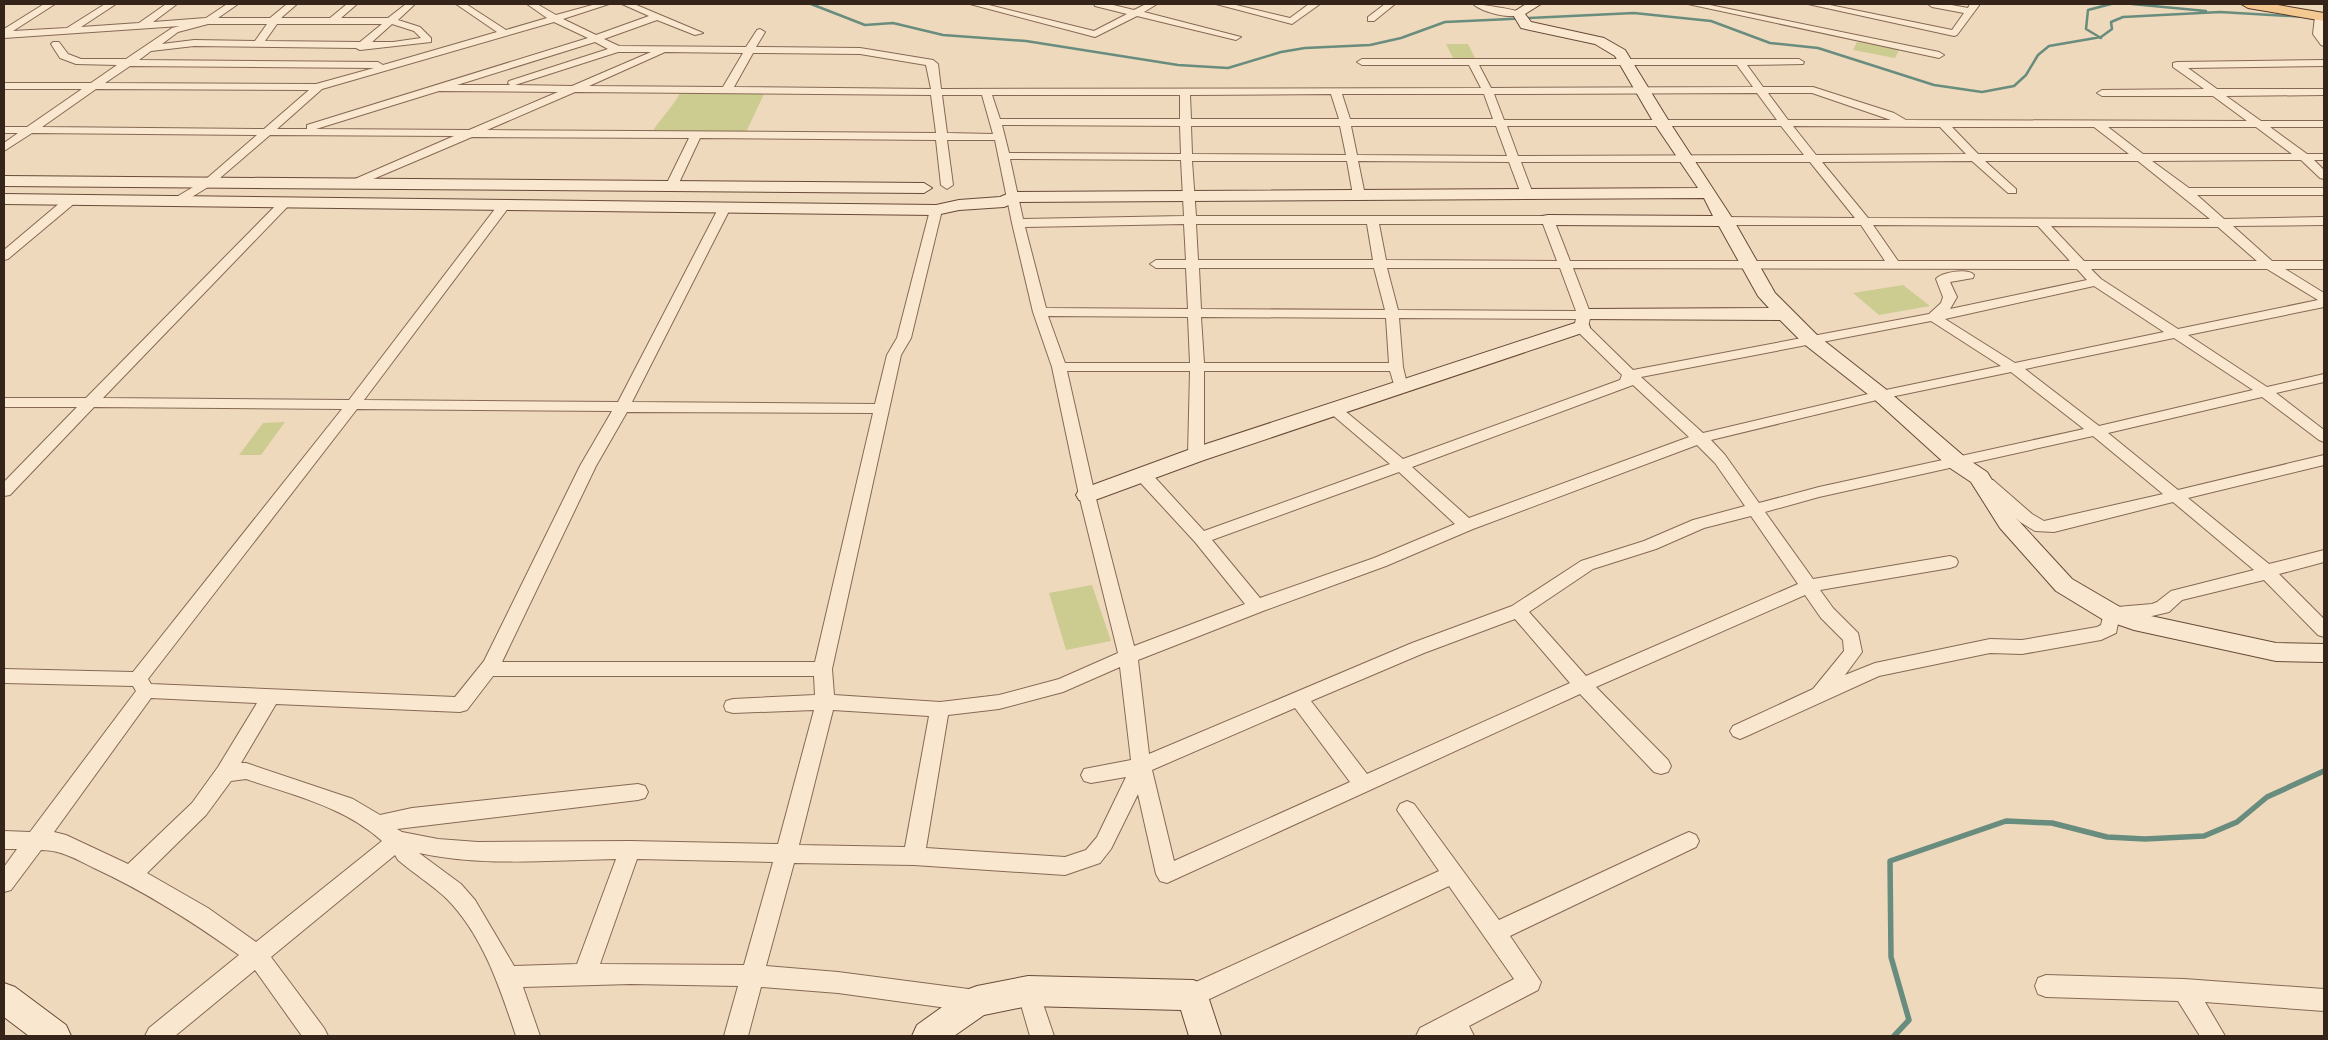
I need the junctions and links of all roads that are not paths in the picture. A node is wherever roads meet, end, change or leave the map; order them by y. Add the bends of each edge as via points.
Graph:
1 (50, 4) edge
2 (112, 4) edge
3 (172, 4) edge
4 (233, 4) edge
5 (292, 4) edge
6 (352, 4) edge
7 (411, 4) edge
8 (478, 4) edge
9 (531, 4) edge
10 (605, 4) edge
11 (627, 4) edge
12 (1098, 4) edge
13 (1153, 4) edge
14 (1221, 4) edge
15 (1315, 4) edge
16 (1390, 4) edge
17 (1478, 4) edge
18 (1535, 4) edge
19 (1694, 4) edge
20 (1932, 4) edge
21 (2248, 4) edge
22 (2276, 4) edge
23 (464, 5) edge
24 (981, 5) edge
25 (1973, 8) edge
26 (1809, 11) edge
27 (1518, 13) junction
28 (1137, 14) junction
29 (2323, 15) edge
30 (659, 16) junction
31 (554, 18) junction
32 (1371, 19) dead end
33 (208, 21) junction
34 (220, 21) junction
35 (274, 21) junction
36 (332, 21) junction
37 (391, 21) junction
38 (142, 24) junction
39 (70, 30) junction
40 (760, 32) dead end
41 (504, 33) junction
42 (698, 33) dead end
43 (4, 34) edge
44 (1236, 37) dead end
45 (594, 39) junction
46 (194, 43) junction
47 (2324, 43) edge
48 (56, 44) dead end
49 (258, 44) junction
50 (363, 45) junction
51 (148, 48) junction
52 (617, 49) junction
53 (664, 51) junction
54 (747, 52) junction
55 (1939, 56) dead end
56 (1472, 61) junction
57 (1626, 61) junction
58 (1739, 61) junction
59 (1362, 62) dead end
60 (1799, 62) dead end
61 (127, 63) junction
62 (2324, 63) edge
63 (232, 64) junction
64 (341, 64) junction
65 (396, 66) junction
66 (4, 86) edge
67 (95, 86) junction
68 (319, 87) junction
69 (501, 87) junction
70 (441, 88) junction
71 (577, 89) junction
72 (1641, 89) junction
73 (727, 90) junction
74 (1184, 90) junction
75 (1335, 90) junction
76 (1761, 90) junction
77 (986, 91) junction
78 (1488, 91) junction
79 (936, 92) junction
80 (2213, 92) junction
81 (2324, 92) edge
82 (2102, 93) dead end
83 (306, 98) junction
84 (1186, 122) junction
85 (1345, 122) junction
86 (1501, 123) junction
87 (1662, 123) junction
88 (1903, 123) junction
89 (1785, 124) junction
90 (1943, 124) junction
91 (2097, 124) junction
92 (2259, 124) junction
93 (2324, 124) edge
94 (319, 125) junction
95 (998, 129) junction
96 (4, 130) edge
97 (30, 130) junction
98 (266, 131) junction
99 (295, 132) junction
100 (470, 134) junction
101 (696, 136) junction
102 (940, 136) junction
103 (4, 148) edge
104 (1003, 156) junction
105 (2304, 157) junction
106 (2324, 157) edge
107 (1186, 158) junction
108 (1350, 158) junction
109 (1685, 158) junction
110 (1812, 158) junction
111 (1975, 158) junction
112 (2139, 158) junction
113 (1512, 159) junction
114 (2324, 176) edge
115 (4, 181) edge
116 (209, 182) junction
117 (352, 184) junction
118 (947, 185) dead end
119 (672, 186) junction
120 (924, 188) dead end
121 (2012, 191) dead end
122 (2324, 191) edge
123 (2186, 192) junction
124 (1709, 193) junction
125 (1359, 194) junction
126 (1527, 194) junction
127 (1187, 195) junction
128 (1012, 197) junction
129 (4, 199) edge
130 (72, 199) junction
131 (177, 202) junction
132 (286, 202) junction
133 (505, 204) junction
134 (725, 207) junction
135 (936, 210) junction
136 (1190, 220) junction
137 (1372, 220) junction
138 (1548, 220) junction
139 (1726, 222) junction
140 (1865, 222) junction
141 (2041, 222) junction
142 (2324, 222) edge
143 (1018, 223) junction
144 (2220, 223) junction
145 (4, 256) edge
146 (1156, 264) dead end
147 (1191, 264) junction
148 (1565, 264) junction
149 (2268, 264) junction
150 (1380, 265) junction
151 (2324, 265) edge
152 (1750, 266) junction
153 (1895, 266) junction
154 (2083, 266) junction
155 (1990, 277) dead end
156 (2096, 282) junction
157 (2324, 298) edge
158 (2324, 303) edge
159 (1040, 312) junction
160 (1193, 313) junction
161 (1392, 313) junction
162 (1785, 314) junction
163 (1933, 317) junction
164 (1583, 321) junction
165 (2178, 333) junction
166 (1811, 340) junction
167 (1197, 366) junction
168 (1059, 367) junction
169 (1396, 367) junction
170 (2014, 368) junction
171 (1629, 375) junction
172 (2324, 378) edge
173 (1400, 388) junction
174 (2264, 391) junction
175 (1882, 395) junction
176 (4, 402) edge
177 (91, 403) junction
178 (354, 405) junction
179 (623, 406) junction
180 (883, 409) junction
181 (1334, 409) junction
182 (2096, 430) junction
183 (2324, 437) edge
184 (1701, 438) junction
185 (1196, 455) junction
186 (2324, 460) edge
187 (1958, 463) junction
188 (1401, 465) junction
189 (1143, 475) junction
190 (1979, 477) junction
191 (4, 491) edge
192 (1087, 495) junction
193 (2176, 495) junction
194 (1756, 509) junction
195 (1467, 525) junction
196 (1201, 538) junction
197 (2324, 556) edge
198 (1950, 562) dead end
199 (2266, 571) junction
200 (1809, 586) junction
201 (1257, 606) junction
202 (1518, 611) junction
203 (2111, 613) junction
204 (2324, 630) edge
205 (2324, 653) edge
206 (1128, 656) junction
207 (488, 669) junction
208 (823, 669) junction
209 (4, 676) edge
210 (142, 685) junction
211 (1583, 685) junction
212 (1820, 694) junction
213 (271, 696) junction
214 (1298, 698) junction
215 (825, 702) junction
216 (733, 706) dead end
217 (940, 709) junction
218 (1740, 731) dead end
219 (1141, 766) junction
220 (1661, 766) dead end
221 (225, 773) junction
222 (1091, 775) dead end
223 (1364, 785) junction
224 (638, 792) dead end
225 (1407, 810) dead end
226 (378, 824) junction
227 (4, 840) edge
228 (36, 841) junction
229 (397, 841) junction
230 (1689, 841) dead end
231 (630, 850) junction
232 (788, 854) junction
233 (914, 856) junction
234 (1454, 874) junction
235 (130, 875) junction
236 (4, 883) edge
237 (1496, 932) junction
238 (257, 955) junction
239 (585, 974) junction
240 (754, 976) junction
241 (508, 978) junction
242 (2046, 986) dead end
243 (2184, 990) junction
244 (1028, 991) junction
245 (1193, 995) junction
246 (4, 998) edge
247 (2324, 1000) edge
248 (977, 1001) junction
249 (1458, 1030) edge
250 (55, 1036) edge
251 (156, 1036) edge
252 (316, 1036) edge
253 (528, 1036) edge
254 (736, 1036) edge
255 (928, 1036) edge
256 (1042, 1036) edge
257 (1205, 1036) edge
258 (1428, 1036) edge
259 (2212, 1036) edge

1 - 43 street
2 - 39 street
3 - 38 street
4 - 33 street
5 - 35 street
6 - 36 street
7 - 37 street
8 - 23 street
9 - 31 street
10 - 31 street
11 - 30 street
12 - 28 street
13 - 28 street
14 - 15 street via 1292,21
16 - 32 street
17 - 27 street via 1494,11
18 - 27 street
19 - 26 street
20 - 25 street
21 - 29 main road
22 - 29 main road
23 - 41 street
24 - 28 street via 1095,34
25 - 26 street via 1954,33
26 - 55 street
27 - 57 street via 1526,25 1599,41 1620,53
28 - 44 street
29 - 47 street via 2318,34
30 - 42 street
30 - 45 street
31 - 41 street
31 - 45 street
33 - 34 street
33 - 38 street
33 - 51 street via 175,30
34 - 35 street
34 - 46 street
35 - 36 street
35 - 49 street
36 - 37 street
37 - 50 street
37 - 50 street via 417,29 428,40 414,44
38 - 39 street
39 - 43 street
40 - 54 street
41 - 65 street
45 - 52 street
45 - 70 street
46 - 49 street
46 - 51 street
48 - 61 street via 64,56 80,62
49 - 50 street
49 - 63 street
50 - 64 street
51 - 61 street
52 - 53 street
52 - 69 street
53 - 54 street
53 - 71 street
54 - 73 street
54 - 79 street via 860,51 929,62 933,64
56 - 57 street
56 - 59 street
56 - 78 street
57 - 58 street
57 - 72 street
58 - 60 street
58 - 76 street
61 - 63 street
61 - 67 street
62 - 80 street via 2176,65
63 - 64 street
64 - 65 street
64 - 68 street
65 - 68 street
66 - 67 street
67 - 68 street
67 - 97 street
68 - 83 street
69 - 70 street
69 - 71 street
70 - 94 street
71 - 73 street
71 - 100 street
72 - 76 street
72 - 78 street
72 - 87 street
73 - 79 street
74 - 75 street
74 - 77 street
74 - 84 street
75 - 78 street
75 - 85 street
76 - 88 street via 1813,90 1890,115
76 - 89 street
77 - 79 street
77 - 95 street
78 - 86 street
79 - 102 street
80 - 81 street
80 - 82 street
80 - 92 street
83 - 94 street via 307,114
83 - 98 street
84 - 85 street
84 - 95 street
84 - 107 street
85 - 86 street
85 - 108 street
86 - 87 street
86 - 113 street
87 - 89 street
87 - 109 street
88 - 89 street
88 - 90 street
89 - 110 street
90 - 91 street
90 - 111 street
91 - 92 street
91 - 112 street
92 - 93 street
92 - 105 street
94 - 99 street
95 - 102 street
95 - 104 street
96 - 97 street
97 - 98 street
97 - 103 street
98 - 99 street
98 - 116 street
99 - 100 street
100 - 101 street
100 - 117 street
101 - 102 street
101 - 119 street
102 - 118 street
104 - 107 street
104 - 128 street
105 - 106 street
105 - 112 street
105 - 114 street
107 - 108 street
107 - 127 street
108 - 113 street
108 - 125 street
109 - 110 street
109 - 113 street
109 - 124 street
110 - 111 street
110 - 140 street
111 - 112 street
111 - 121 street
112 - 123 street
113 - 126 street
115 - 116 street
116 - 117 street
116 - 131 street
117 - 119 street
119 - 120 street
122 - 123 street
123 - 144 street
124 - 126 street
124 - 139 street
125 - 126 street
125 - 127 street
127 - 128 street
127 - 136 street
128 - 135 street via 1004,202
128 - 143 street
129 - 130 street
130 - 131 street
130 - 145 street
131 - 132 street
132 - 133 street
132 - 177 street
133 - 134 street
133 - 178 street
134 - 135 street
134 - 179 street
135 - 180 street via 904,338 894,355
136 - 137 street
136 - 143 street
136 - 147 street
137 - 138 street
137 - 150 street
138 - 139 street
138 - 148 street
139 - 140 street
139 - 152 street
140 - 141 street
140 - 153 street
141 - 144 street
141 - 154 street
142 - 144 street
143 - 159 street
144 - 149 street
146 - 147 street
147 - 150 street
147 - 160 street
148 - 150 street
148 - 152 street
148 - 164 street
149 - 151 street
149 - 154 street
149 - 157 street
150 - 161 street
152 - 153 street
152 - 162 street via 1767,296
153 - 154 street
154 - 156 street
155 - 163 street via 1960,275 1942,278 1950,297 1947,305
156 - 163 street
156 - 165 street
158 - 165 street
159 - 160 street
159 - 168 street
160 - 161 street
160 - 167 street
161 - 164 street
161 - 169 street
162 - 164 street
162 - 166 street
163 - 166 street
163 - 170 street
164 - 171 street
164 - 173 street
165 - 170 street
165 - 174 street
166 - 171 street
166 - 175 street
167 - 168 street
167 - 169 street
167 - 185 street
168 - 192 street
169 - 173 street
170 - 175 street
170 - 182 street
171 - 184 street
171 - 188 street via 1626,383
172 - 174 street
173 - 181 street
174 - 182 street
174 - 183 street
175 - 184 street
175 - 187 street
176 - 177 street
177 - 178 street
177 - 191 street
178 - 179 street
178 - 210 street
179 - 180 street
179 - 207 street via 588,466
180 - 208 street
181 - 185 street
181 - 188 street
182 - 187 street
182 - 193 street
184 - 194 street via 1732,473
184 - 195 street
185 - 189 street
186 - 193 street
187 - 190 street
187 - 194 street via 1819,492
188 - 195 street
188 - 196 street
189 - 192 street
189 - 196 street
190 - 193 street via 2041,527 2073,522
190 - 203 street via 2008,523 2046,567 2080,596
192 - 206 street
193 - 199 street
194 - 200 street
194 - 202 street via 1699,524 1650,545 1587,565
195 - 201 street via 1380,562
196 - 201 street
197 - 199 street
198 - 200 street
199 - 203 street via 2255,577 2177,595 2164,607
199 - 204 street
200 - 211 street
200 - 212 street via 1827,613 1852,638 1853,652
201 - 206 street
202 - 211 street
202 - 214 street
203 - 205 street via 2276,652
203 - 212 street via 2110,628 2101,634 2022,647 1990,646 1929,658 1875,670
206 - 217 street via 1063,685 998,702
206 - 219 street
207 - 208 street
207 - 213 street via 460,705
208 - 215 street
209 - 210 street
210 - 213 street
210 - 228 street
211 - 220 street
211 - 223 street
212 - 218 street
213 - 221 street
214 - 219 street
214 - 223 street
215 - 216 street
215 - 217 street
215 - 232 street
217 - 233 street
219 - 222 street
219 - 223 street via 1167,874
219 - 233 street via 1104,843 1092,857 1065,866
221 - 226 street via 246,771 346,805
221 - 235 street via 199,809
224 - 226 street via 412,817
225 - 234 street
226 - 229 street
227 - 228 street
228 - 235 street via 59,841
228 - 236 street
229 - 231 street via 478,851
229 - 238 street
229 - 241 street via 405,854 453,890 490,943
230 - 237 street
231 - 232 street
231 - 239 street
232 - 233 street
232 - 240 street
234 - 237 street
234 - 245 street
235 - 238 street via 200,915
237 - 249 street via 1530,982
238 - 251 street
238 - 252 street
239 - 240 street
239 - 241 street
240 - 248 street via 864,985
240 - 254 street
241 - 253 street
242 - 243 street
243 - 247 street
243 - 259 street
244 - 245 street
244 - 248 street
244 - 256 street
245 - 257 street
246 - 250 street
248 - 255 street
249 - 258 street

